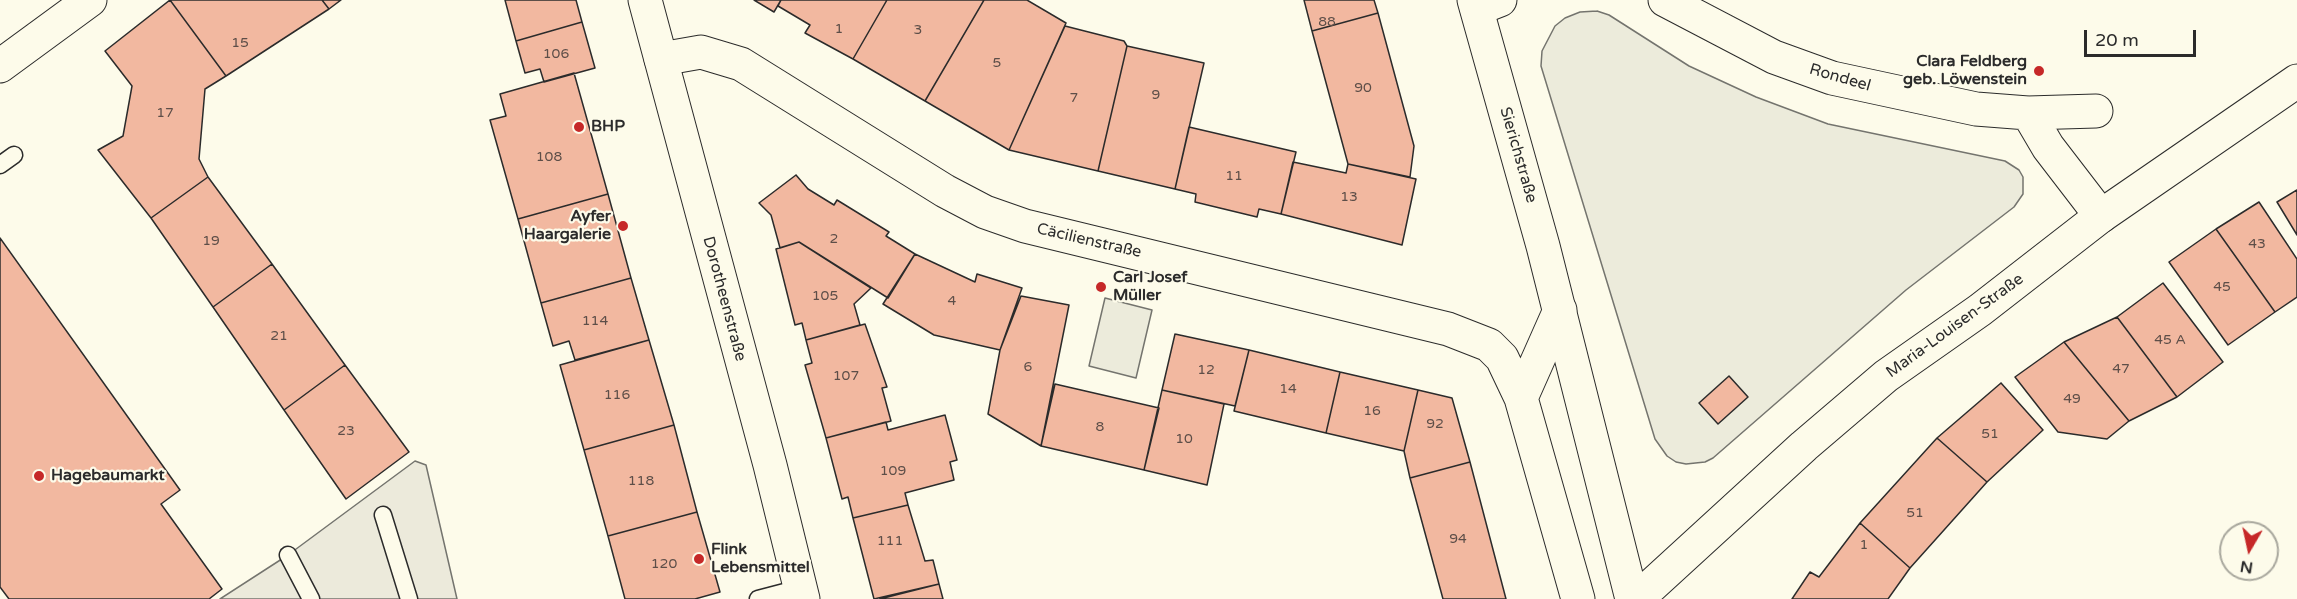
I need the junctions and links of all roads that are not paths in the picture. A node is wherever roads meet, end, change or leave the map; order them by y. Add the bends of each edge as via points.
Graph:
1 (90, 0) edge
2 (645, 0) edge
3 (1665, 0) edge
4 (1484, 3) edge
5 (661, 59) junction
6 (0, 66) edge
7 (2297, 81) edge
8 (2096, 111) dead end
9 (2028, 113) junction
10 (14, 155) dead end
11 (0, 165) edge
12 (2101, 216) junction
13 (1560, 310) junction
14 (1521, 398) junction
15 (383, 515) dead end
16 (288, 555) dead end
17 (801, 593) edge
18 (311, 599) edge
19 (409, 599) edge
20 (758, 599) edge
21 (1578, 599) edge
22 (1632, 599) edge
23 (1637, 599) edge

1 - 6 street
2 - 5 street, Dorotheenstraße
3 - 9 street, Rondeel via 1774,57 1832,78 1976,109
4 - 13 street, Sierichstraße
5 - 14 street, Cäcilienstraße via 701,52 741,64 945,191 985,212 1025,226 1471,336 1489,345 1502,358
5 - 17 street, Dorotheenstraße
7 - 12 street, Maria-Louisen-Straße
8 - 9 street, Rondeel
9 - 12 street via 2048,147
10 - 11 lane
12 - 23 street, Maria-Louisen-Straße via 1980,310 1886,376
13 - 14 street
13 - 22 street, Sierichstraße
14 - 21 street
15 - 19 lane
16 - 18 lane
17 - 20 lane

